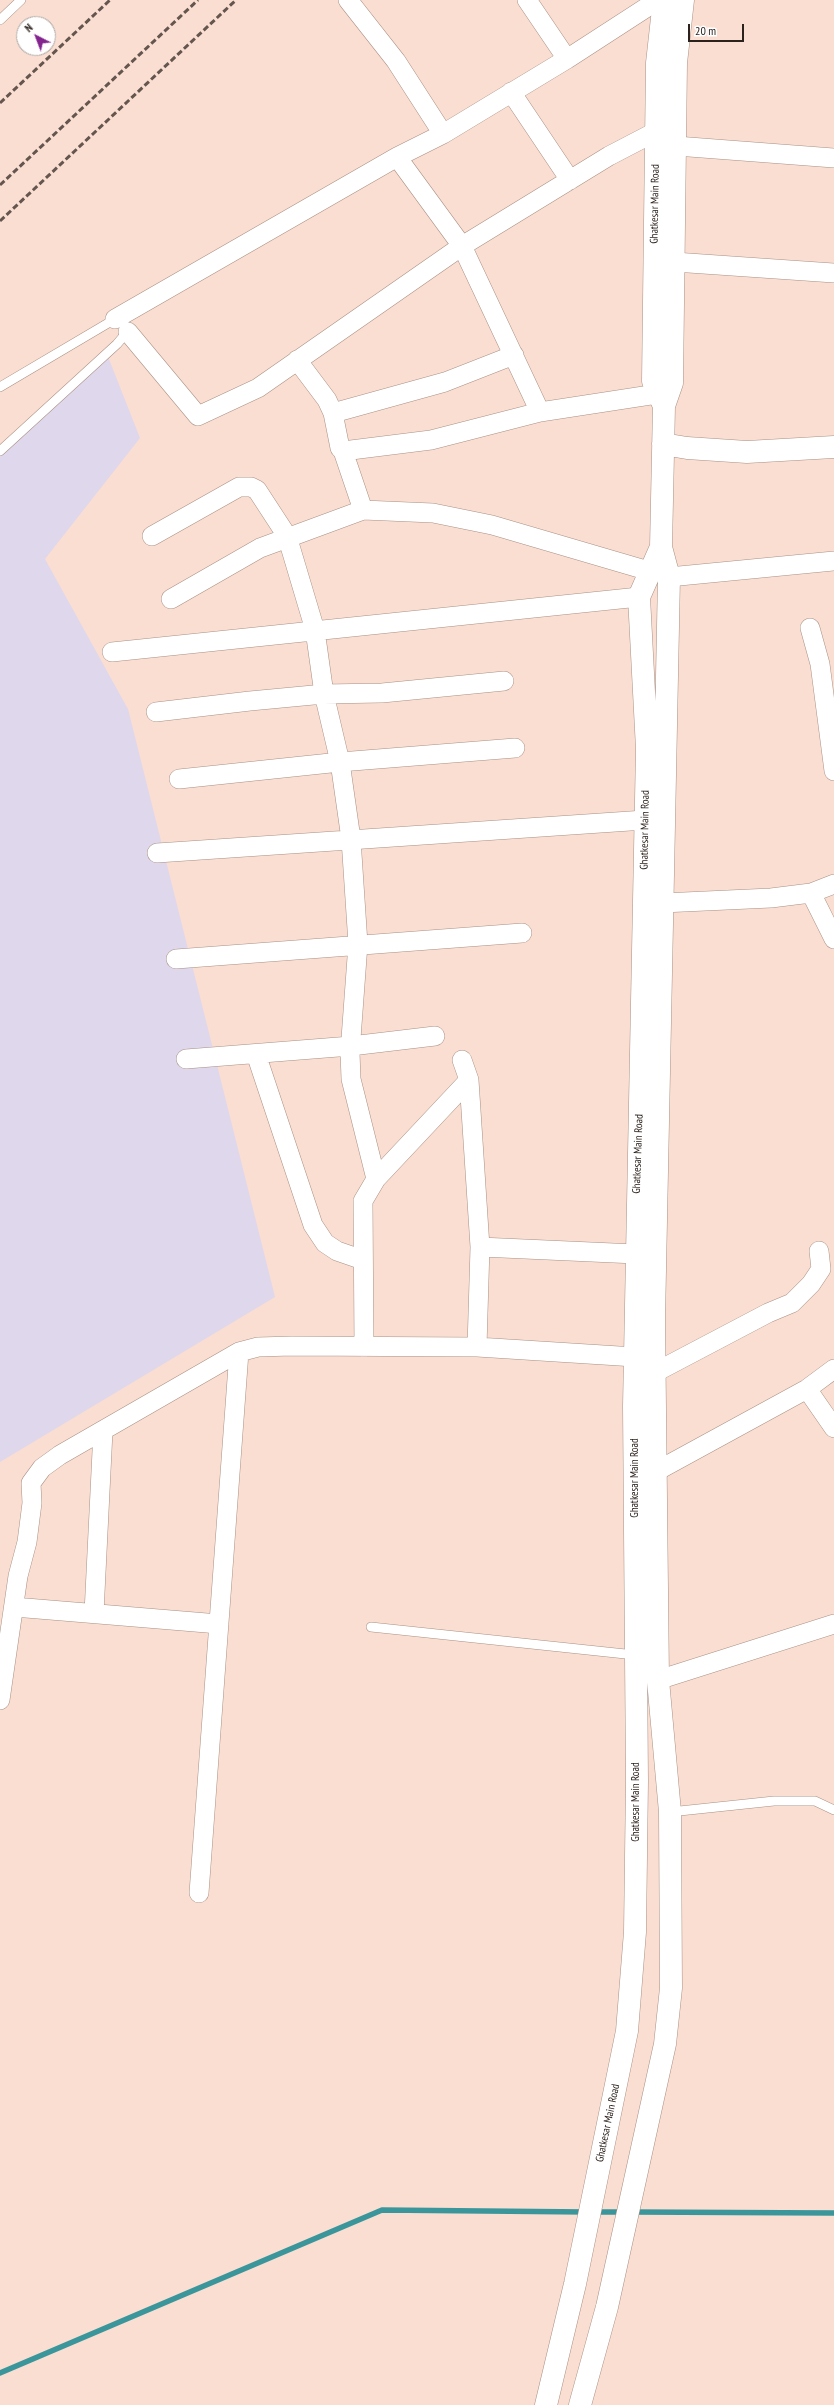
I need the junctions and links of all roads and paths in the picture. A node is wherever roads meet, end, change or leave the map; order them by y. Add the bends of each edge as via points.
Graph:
1 (21, 0) edge
2 (348, 0) edge
3 (527, 0) edge
4 (658, 0) edge
5 (664, 0) edge
6 (682, 0) edge
7 (0, 20) edge
8 (567, 59) junction
9 (512, 92) junction
10 (657, 131) junction
11 (443, 134) junction
12 (676, 146) junction
13 (397, 156) junction
14 (834, 158) edge
15 (570, 180) junction
16 (462, 246) junction
17 (674, 262) junction
18 (834, 273) edge
19 (122, 325) junction
20 (514, 355) junction
21 (297, 360) junction
22 (0, 387) edge
23 (660, 400) junction
24 (540, 412) junction
25 (333, 413) junction
26 (663, 444) junction
27 (834, 447) edge
28 (0, 451) edge
29 (343, 451) junction
30 (363, 510) junction
31 (152, 536) dead end
32 (287, 536) junction
33 (834, 561) edge
34 (659, 574) junction
35 (639, 597) junction
36 (171, 599) dead end
37 (810, 628) dead end
38 (315, 630) junction
39 (112, 652) dead end
40 (827, 663) edge
41 (504, 681) dead end
42 (324, 694) junction
43 (156, 712) dead end
44 (514, 748) dead end
45 (340, 762) junction
46 (834, 769) edge
47 (179, 779) dead end
48 (645, 820) junction
49 (351, 839) junction
50 (158, 853) dead end
51 (834, 884) edge
52 (811, 893) junction
53 (653, 902) junction
54 (522, 933) dead end
55 (834, 939) edge
56 (358, 944) junction
57 (176, 959) dead end
58 (435, 1036) dead end
59 (351, 1046) junction
60 (256, 1054) junction
61 (186, 1059) dead end
62 (462, 1060) dead end
63 (469, 1080) junction
64 (376, 1179) junction
65 (480, 1247) junction
66 (819, 1251) dead end
67 (636, 1254) junction
68 (363, 1260) junction
69 (364, 1347) junction
70 (477, 1347) junction
71 (239, 1352) junction
72 (635, 1357) junction
73 (834, 1369) edge
74 (654, 1373) junction
75 (807, 1389) junction
76 (834, 1428) edge
77 (103, 1430) junction
78 (655, 1472) junction
79 (14, 1607) junction
80 (94, 1613) junction
81 (219, 1624) junction
82 (834, 1624) edge
83 (371, 1626) dead end
84 (635, 1655) junction
85 (658, 1680) junction
86 (636, 1682) junction
87 (0, 1700) edge
88 (834, 1810) edge
89 (670, 1812) junction
90 (199, 1893) dead end
91 (546, 2405) edge
92 (580, 2405) edge

1 - 7 lane
2 - 11 street via 396,61
3 - 8 street
4 - 8 street
5 - 10 main road, Ghatkesar Main Road via 657,63
6 - 12 main road, Ghatkesar Main Road via 676,63
8 - 9 street
9 - 11 street
9 - 15 street
10 - 15 street
10 - 23 main road, Ghatkesar Main Road via 653,381
11 - 13 street
12 - 14 street
12 - 17 main road, Ghatkesar Main Road
13 - 16 street
13 - 19 street
15 - 16 street
16 - 20 street
16 - 21 street
17 - 18 street
17 - 23 main road, Ghatkesar Main Road via 672,383
19 - 21 street via 198,416 258,388
19 - 22 lane
19 - 28 lane
20 - 24 street
20 - 25 street via 445,382
21 - 25 street
23 - 24 street
23 - 26 main road, Ghatkesar Main Road
24 - 29 street via 431,440
25 - 29 street via 340,448
26 - 27 main road via 747,452
26 - 34 main road, Ghatkesar Main Road
29 - 30 street
30 - 32 street
30 - 34 street via 432,513 492,525
31 - 32 street via 239,487 245,487 257,490
32 - 36 street via 260,548
32 - 38 street
33 - 34 street
34 - 35 main road, Ghatkesar Main Road
34 - 53 main road, Ghatkesar Main Road
35 - 38 street
35 - 48 main road, Ghatkesar Main Road via 647,749
37 - 40 street
38 - 39 street
38 - 42 street
40 - 46 street
41 - 42 street via 382,693
42 - 43 street
42 - 45 street
44 - 45 street
45 - 47 street
45 - 49 street
48 - 49 street
48 - 53 main road, Ghatkesar Main Road
49 - 50 street
49 - 56 street
51 - 52 street
52 - 53 street via 771,898
52 - 55 street
53 - 67 main road, Ghatkesar Main Road
53 - 74 main road, Ghatkesar Main Road
54 - 56 street
56 - 57 street
56 - 59 street
58 - 59 street
59 - 60 street
59 - 64 street via 351,1079
60 - 61 street
60 - 68 street via 313,1225 325,1243 337,1251
62 - 63 street
63 - 64 street
63 - 65 street
64 - 68 street via 363,1201
65 - 67 street
65 - 70 street
66 - 74 street via 821,1268 811,1284 792,1303
67 - 72 main road, Ghatkesar Main Road
68 - 69 street
69 - 70 street
69 - 71 street via 258,1347
70 - 72 street
71 - 77 street
71 - 81 street
72 - 84 main road, Ghatkesar Main Road
73 - 75 street
74 - 78 main road, Ghatkesar Main Road
75 - 76 street
75 - 78 street
77 - 79 street via 42,1468 31,1483 32,1503
77 - 80 street
78 - 85 main road, Ghatkesar Main Road
79 - 80 street
79 - 87 street
80 - 81 street
81 - 90 street
82 - 85 street
83 - 84 lane
84 - 86 main road, Ghatkesar Main Road
85 - 86 main road
85 - 89 main road, Ghatkesar Main Road
86 - 91 main road, Ghatkesar Main Road via 635,1932 627,2031 575,2284
88 - 89 lane via 815,1801 774,1801
89 - 92 main road, Ghatkesar Main Road via 671,1988 665,2044 607,2307

